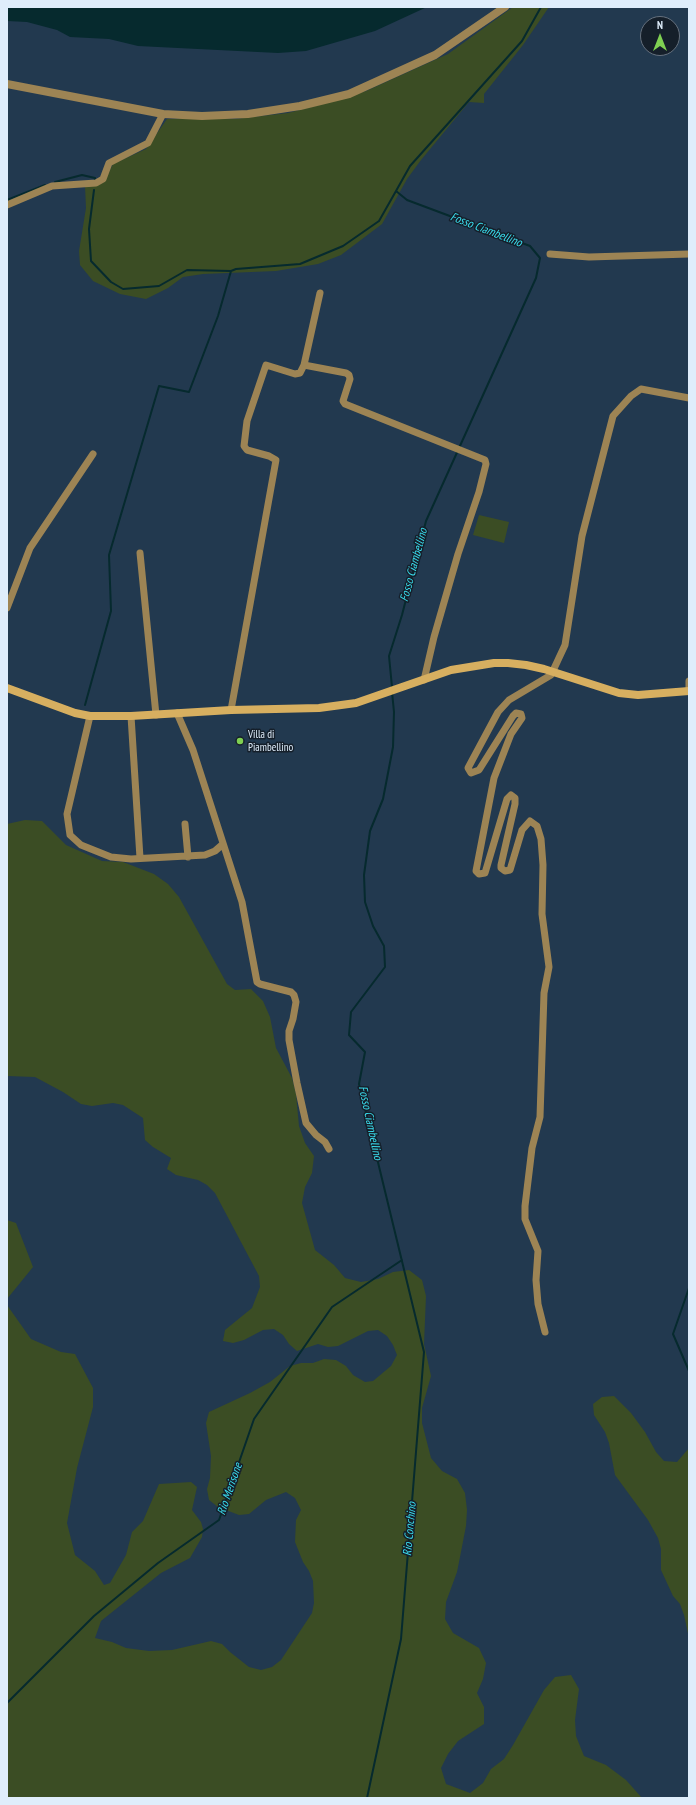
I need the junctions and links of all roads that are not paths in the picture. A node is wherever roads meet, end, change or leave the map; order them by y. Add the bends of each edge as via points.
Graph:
1 (505, 7) edge
2 (7, 84) edge
3 (163, 114) junction
4 (7, 205) edge
5 (550, 254) dead end
6 (689, 254) edge
7 (320, 293) dead end
8 (304, 365) junction
9 (689, 398) edge
10 (93, 454) dead end
11 (140, 553) dead end
12 (7, 608) edge
13 (553, 672) junction
14 (424, 680) junction
15 (689, 681) edge
16 (7, 688) edge
17 (689, 691) edge
18 (231, 710) junction
19 (177, 713) junction
20 (156, 715) junction
21 (90, 716) junction
22 (131, 716) junction
23 (185, 824) dead end
24 (223, 844) junction
25 (188, 857) junction
26 (140, 858) junction
27 (329, 1148) dead end
28 (544, 1332) dead end

1 - 3 street via 435,55 349,94 300,106 248,114
2 - 3 street
3 - 4 street via 148,143 109,163 103,179 96,183 52,186
5 - 6 street via 589,257
7 - 8 street
8 - 14 street via 349,375 343,401 345,404 485,460 486,464 434,637
8 - 18 street via 300,373 295,374 266,365 247,421 244,446 247,450 276,460
9 - 13 street via 641,389 613,416 582,536 565,645
10 - 12 street via 30,548
11 - 20 street
13 - 14 main road via 526,665 494,663 451,670
13 - 17 main road via 619,693 638,695
13 - 28 street via 508,700 498,712 468,768 471,773 478,770 513,716 516,713 521,714 522,718 511,734 494,778 476,871 482,875 485,873 507,799 511,795 516,798 516,804 501,868 505,871 510,870 522,830 530,821 537,826 541,839 543,865 542,914 549,967 544,993 540,1117 532,1148 525,1219 538,1251 536,1280
14 - 18 main road via 356,703 339,706
15 - 17 street
16 - 21 main road via 74,713
18 - 19 main road
19 - 20 main road
19 - 24 street via 194,750
20 - 22 main road
21 - 22 main road
21 - 26 street via 69,799 67,822 70,835 81,845 111,857
22 - 26 street
23 - 25 street
24 - 25 street via 205,855
24 - 27 street via 242,902 257,982 294,995 296,1002 289,1040 298,1089 306,1123
25 - 26 street

